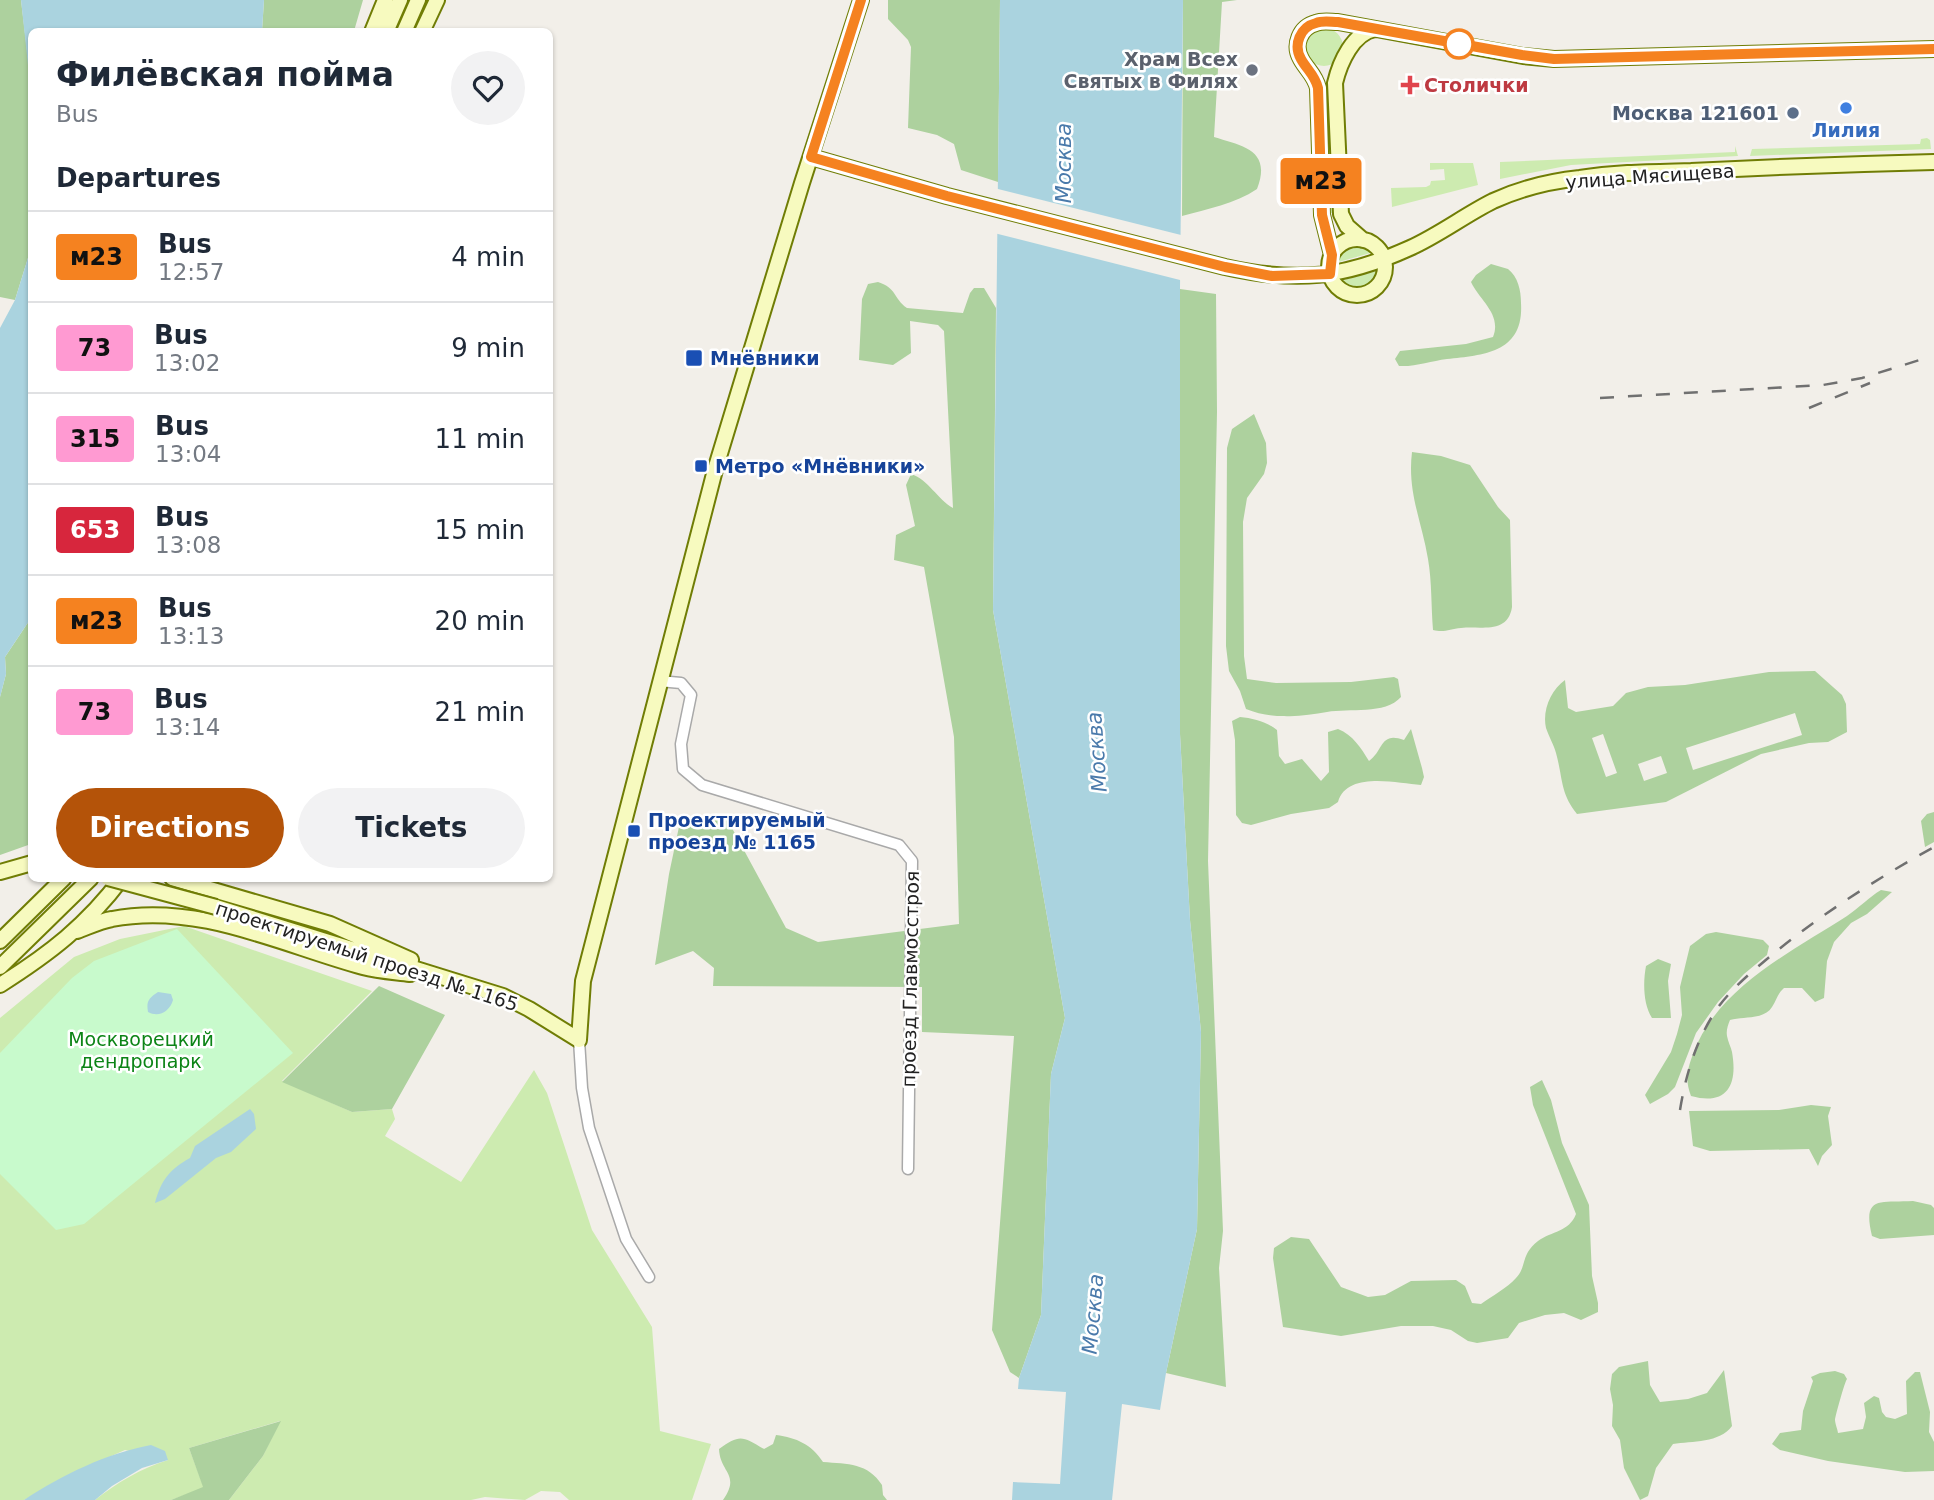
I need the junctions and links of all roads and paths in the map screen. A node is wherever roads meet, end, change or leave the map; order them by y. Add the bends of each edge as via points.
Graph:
1 (385, 0) edge
2 (400, 0) edge
3 (418, 0) edge
4 (437, 0) edge
5 (861, 0) edge
6 (1326, 22) junction
7 (374, 28) edge
8 (388, 28) edge
9 (406, 28) edge
10 (424, 28) edge
11 (1377, 29) junction
12 (1934, 49) edge
13 (1345, 59) junction
14 (1308, 67) junction
15 (811, 157) junction
16 (1934, 162) edge
17 (1363, 240) junction
18 (1332, 255) junction
19 (1384, 259) junction
20 (1330, 274) junction
21 (659, 681) junction
22 (28, 864) edge
23 (0, 872) edge
24 (60, 882) edge
25 (87, 882) edge
26 (119, 882) edge
27 (123, 882) edge
28 (186, 882) edge
29 (76, 931) junction
30 (0, 941) edge
31 (0, 967) edge
32 (457, 981) junction
33 (0, 985) edge
34 (579, 1040) junction
35 (908, 1169) dead end
36 (649, 1277) dead end

1 - 7 street
2 - 8 street
3 - 9 street
4 - 10 street
5 - 15 street
6 - 11 street
6 - 13 street via 1338,26 1346,36
6 - 14 street via 1313,23 1300,36 1298,53
11 - 12 street via 1554,59
11 - 13 street via 1359,36
13 - 14 street via 1337,68 1322,72
13 - 17 street via 1335,83 1341,214
14 - 18 street via 1318,88 1322,215
15 - 20 street, улица Мясищева via 1225,267 1272,276
15 - 21 street via 718,458
16 - 19 street, улица Мясищева via 1579,178 1495,200
17 - 18 street via 1346,242
17 - 19 street via 1374,245
18 - 20 street
19 - 20 street, улица Мясищева
19 - 20 street via 1384,277 1365,294 1341,290
21 - 34 street via 583,981
21 - 35 street, проезд Главмосстроя via 681,682 691,695 681,744 683,769 702,785 899,845 912,861
22 - 23 street
24 - 30 street
25 - 31 street
26 - 29 street
27 - 32 street, проектируемый проезд № 1165, bridge
28 - 32 street via 330,924
29 - 32 street via 111,919 189,917 365,968
29 - 33 street
32 - 34 street, проектируемый проезд № 1165 via 503,996
34 - 36 street via 589,1128 626,1239

